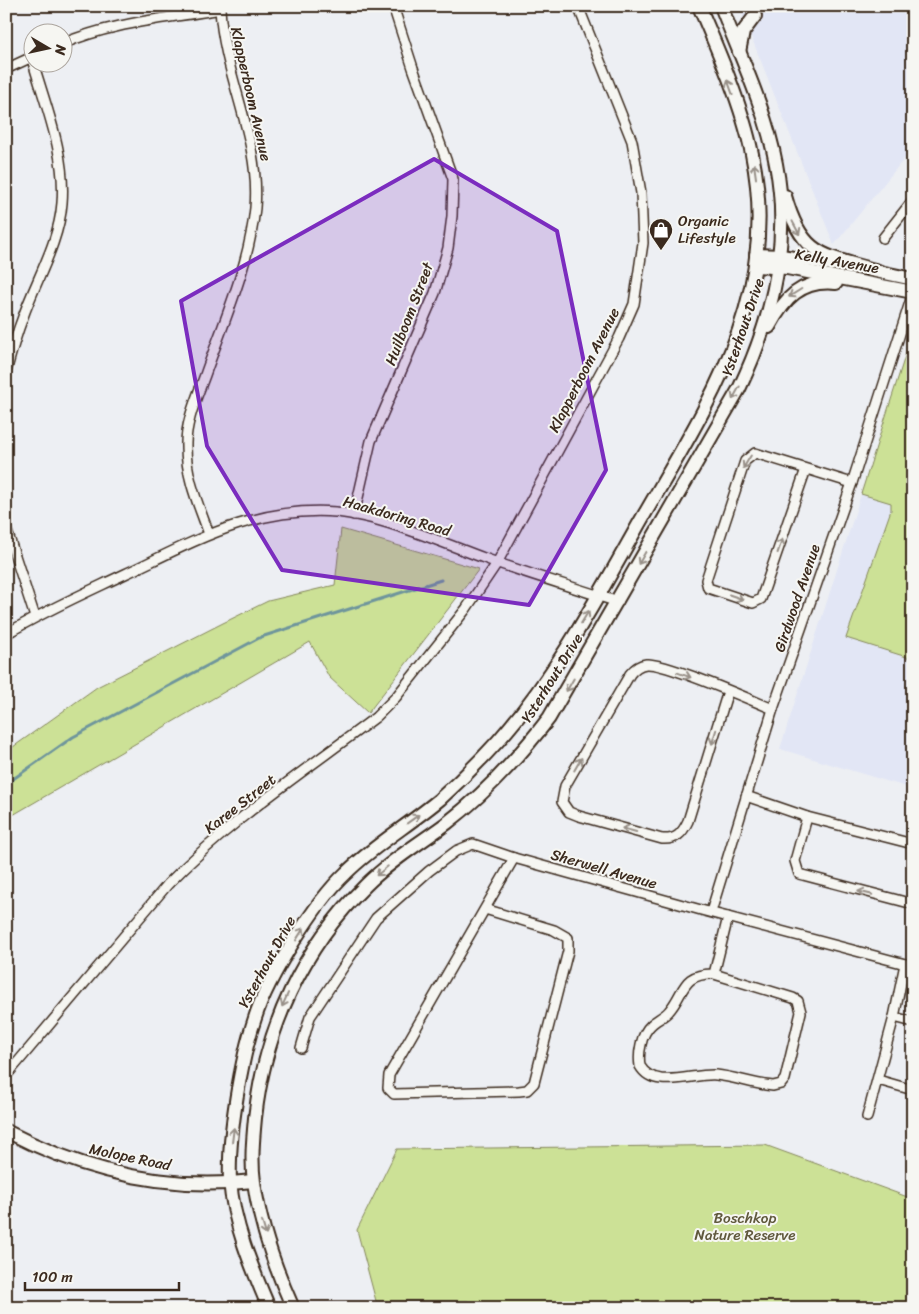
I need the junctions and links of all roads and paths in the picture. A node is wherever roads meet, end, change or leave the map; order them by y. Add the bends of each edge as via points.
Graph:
1 (393, 6) edge
2 (578, 6) edge
3 (699, 6) edge
4 (721, 6) edge
5 (220, 8) edge
6 (755, 16) dead end
7 (72, 40) edge
8 (739, 53) junction
9 (22, 63) edge
10 (6, 68) edge
11 (36, 72) edge
12 (776, 165) junction
13 (913, 200) edge
14 (883, 238) dead end
15 (756, 260) junction
16 (780, 262) junction
17 (878, 271) junction
18 (913, 279) edge
19 (877, 285) junction
20 (913, 292) edge
21 (756, 349) junction
22 (6, 372) edge
23 (806, 469) junction
24 (852, 482) junction
25 (354, 515) junction
26 (6, 528) edge
27 (209, 534) junction
28 (497, 563) junction
29 (598, 596) junction
30 (618, 602) junction
31 (35, 617) junction
32 (6, 634) edge
33 (728, 691) junction
34 (773, 709) junction
35 (746, 796) junction
36 (807, 817) junction
37 (913, 844) edge
38 (514, 858) junction
39 (913, 904) edge
40 (485, 909) junction
41 (711, 912) junction
42 (728, 917) junction
43 (909, 965) edge
44 (714, 974) junction
45 (894, 1017) junction
46 (913, 1022) edge
47 (300, 1048) dead end
48 (6, 1076) edge
49 (878, 1080) junction
50 (913, 1090) edge
51 (867, 1117) dead end
52 (6, 1131) edge
53 (254, 1181) junction
54 (231, 1183) junction
55 (270, 1308) edge
56 (293, 1308) edge

1 - 25 street, Huilboom Street via 453,179 452,216 448,248 435,293 371,441
2 - 28 street, Klapperboom Avenue via 632,141 641,193 643,243 634,304 620,338
15 -> 3 main road, Ysterhout Drive via 758,195 752,151
4 - 8 main road, Ysterhout Drive
5 - 7 street via 116,26
5 - 27 street, Klapperboom Avenue via 223,45 250,139 256,185 251,237 242,271 196,402 186,444 190,480
6 - 8 main road via 743,32
8 - 12 main road, Ysterhout Drive
9 - 10 street
11 - 22 street via 62,168 62,204 53,244 22,317
12 - 16 main road, Ysterhout Drive via 781,200
12 -> 17 main road via 794,224 803,240 822,254
13 - 14 street
15 - 16 main road, Kelly Avenue
15 - 29 main road, Ysterhout Drive via 748,305 723,372
16 - 17 main road, Kelly Avenue
16 - 19 main road, Kelly Avenue
16 - 21 main road, Ysterhout Drive
17 - 18 main road, Kelly Avenue
19 - 20 main road, Kelly Avenue
19 -> 21 main road via 832,282 804,287 780,306
20 - 24 street, Girdwood Avenue
21 -> 30 main road, Ysterhout Drive via 739,389
23 -> 23 street via 755,453 745,461 706,580 708,588 753,602 761,599
23 - 24 street
24 - 34 street, Girdwood Avenue
25 - 27 street, Haakdoring Road via 283,512
25 - 28 street, Haakdoring Road
26 - 31 street
27 - 31 street, Haakdoring Road
28 - 29 street, Haakdoring Road
28 - 48 street, Karee Street via 396,697 376,717 192,860
29 - 30 street, Haakdoring Road
54 -> 29 main road, Ysterhout Drive via 232,1144 246,1050 255,1016 283,960 324,897 342,876 438,801 501,737 562,656
30 -> 53 main road, Ysterhout Drive via 561,701 522,754 448,822 367,884 314,947 284,1000 272,1037 258,1094 253,1140
31 - 32 street, Haakdoring Road
33 -> 33 street via 683,832 670,840 662,839 579,816 565,808 562,802 565,786 636,668 656,665
33 - 34 street
34 - 35 street, Girdwood Avenue
35 - 36 street
35 - 41 street, Girdwood Avenue
36 - 37 street
39 -> 36 street via 799,874 795,861
38 - 40 street
38 - 41 street, Sherwell Avenue
38 - 47 street, Sherwell Avenue via 473,844 456,851 428,871 376,918 310,1017
40 - 40 street via 389,1075 388,1088 394,1094 519,1091 527,1090 534,1083 568,951 568,938 554,930
41 - 42 street, Sherwell Avenue
42 - 43 street, Sherwell Avenue
42 - 44 street
43 - 45 street
44 - 44 street via 703,974 683,986 671,1009 647,1030 640,1066 648,1075 665,1079 713,1075 777,1086 785,1078 801,1012 798,1001
45 - 46 street
45 - 49 street
49 - 50 street
49 - 51 street
52 - 54 main road, Molope Road via 74,1162 143,1179
53 - 54 main road, Molope Road
53 -> 56 main road, Ysterhout Drive via 275,1264
54 - 55 main road, Ysterhout Drive via 248,1257

